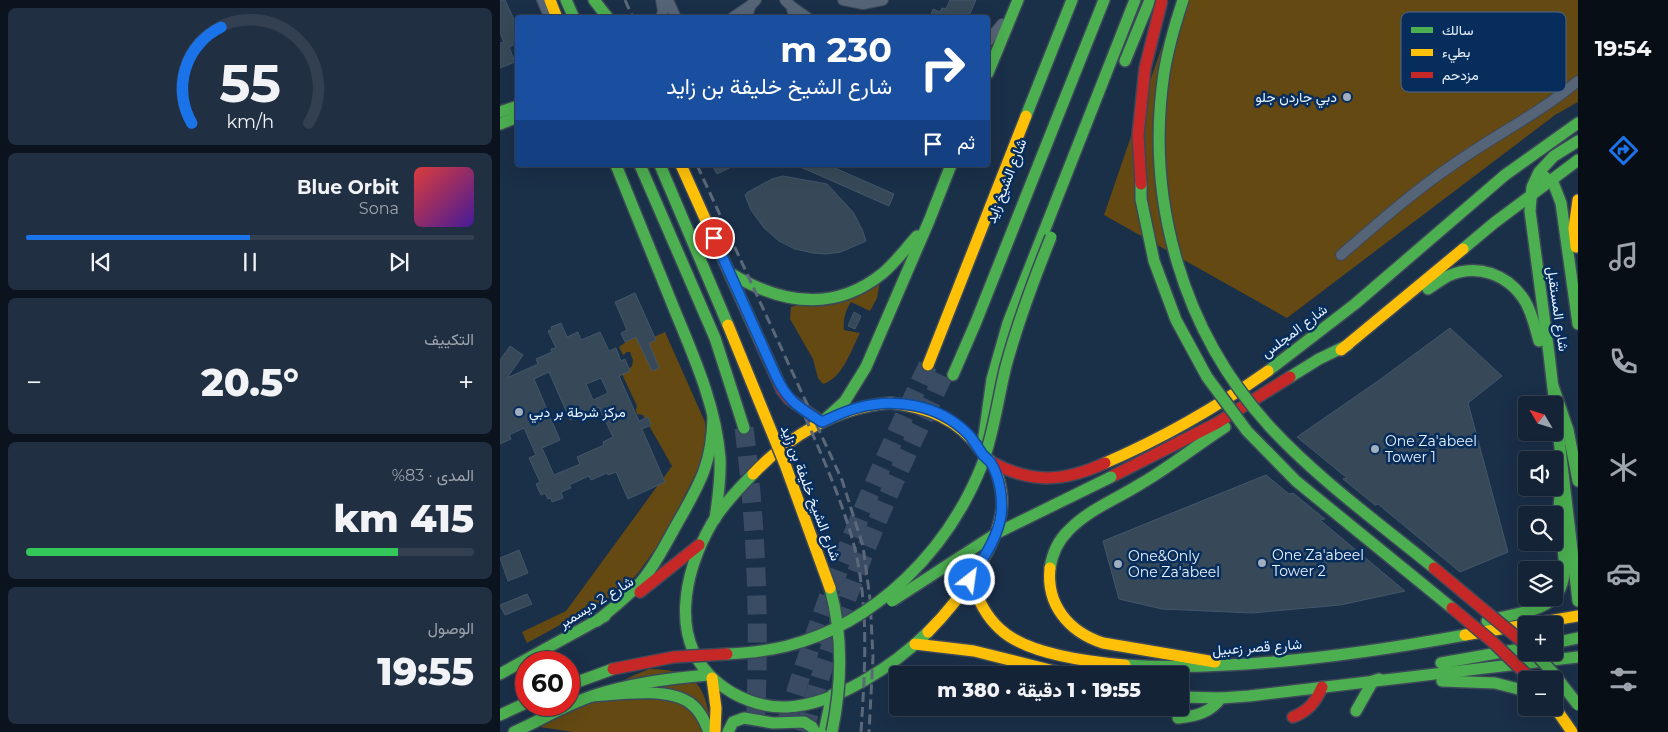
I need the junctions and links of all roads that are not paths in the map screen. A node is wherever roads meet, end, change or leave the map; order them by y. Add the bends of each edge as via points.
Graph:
1 (542, 0) edge
2 (550, 0) edge
3 (566, 0) edge
4 (589, 0) edge
5 (594, 0) edge
6 (661, 0) edge
7 (668, 0) edge
8 (843, 0) edge
9 (882, 0) edge
10 (1018, 0) edge
11 (1072, 0) edge
12 (1093, 0) edge
13 (1104, 0) edge
14 (1135, 0) edge
15 (1150, 0) edge
16 (1162, 0) edge
17 (1183, 0) edge
18 (753, 2) edge
19 (788, 3) edge
20 (1012, 12) junction
21 (549, 15) edge
22 (556, 15) edge
23 (573, 15) edge
24 (595, 15) edge
25 (606, 15) edge
26 (662, 15) edge
27 (675, 15) edge
28 (736, 15) edge
29 (747, 15) edge
30 (794, 15) edge
31 (804, 15) edge
32 (990, 40) edge
33 (990, 68) edge
34 (1120, 72) dead end
35 (1578, 81) edge
36 (1566, 90) edge
37 (1563, 92) edge
38 (1106, 106) dead end
39 (515, 107) edge
40 (500, 112) edge
41 (515, 118) edge
42 (1578, 123) edge
43 (500, 124) edge
44 (1578, 141) edge
45 (1578, 160) edge
46 (617, 167) edge
47 (641, 167) edge
48 (661, 167) edge
49 (682, 167) edge
50 (950, 167) edge
51 (1516, 167) junction
52 (1539, 172) junction
53 (1550, 180) junction
54 (1531, 195) junction
55 (1578, 200) edge
56 (929, 222) junction
57 (1341, 255) dead end
58 (1578, 265) edge
59 (730, 273) junction
60 (1578, 286) edge
61 (1574, 298) junction
62 (1578, 324) edge
63 (1348, 346) junction
64 (928, 364) tunnel mouth
65 (1553, 386) junction
66 (713, 416) junction
67 (822, 422) junction
68 (744, 428) tunnel mouth
69 (1560, 451) edge
70 (987, 459) junction
71 (1563, 476) edge
72 (1578, 481) edge
73 (1561, 496) edge
74 (716, 519) junction
75 (700, 544) junction
76 (970, 580) junction
77 (1578, 602) edge
78 (1578, 616) edge
79 (597, 621) junction
80 (842, 626) junction
81 (1448, 638) junction
82 (1578, 638) edge
83 (1518, 639) edge
84 (1563, 641) edge
85 (916, 644) junction
86 (1038, 648) junction
87 (1518, 648) edge
88 (1578, 657) edge
89 (1542, 661) edge
90 (1225, 664) junction
91 (1035, 665) junction
92 (1038, 666) edge
93 (1523, 671) edge
94 (500, 674) edge
95 (1412, 676) junction
96 (710, 677) junction
97 (580, 681) edge
98 (1373, 681) junction
99 (1322, 687) junction
100 (1518, 688) edge
101 (593, 696) junction
102 (832, 696) junction
103 (1189, 697) edge
104 (1220, 698) junction
105 (1578, 705) edge
106 (515, 709) edge
107 (1356, 710) dead end
108 (500, 715) edge
109 (1560, 716) edge
110 (1292, 717) dead end
111 (1178, 718) dead end
112 (514, 732) edge
113 (709, 732) edge
114 (715, 732) edge
115 (728, 732) edge
116 (815, 732) edge
117 (824, 732) edge
118 (832, 732) edge
119 (1572, 732) edge

1 - 21 street
2 - 22 main road
3 - 23 main road
4 - 24 main road
5 - 25 main road
6 - 26 street
7 - 27 street
8 - 9 street via 863,4
10 - 20 main road
11 - 64 main road, شارع الشيخ زايد
12 - 13 main road, شارع الشيخ زايد via 960,338 949,374 976,322
14 - 70 main road via 1003,336 985,420
15 - 34 main road
16 - 93 main road, bridge via 1148,49 1140,99 1139,174 1158,275 1191,352 1228,409 1260,447 1495,644
17 - 83 main road, bridge via 1163,83 1159,120 1160,173 1164,212 1175,258 1206,337 1240,390 1282,440
18 - 28 street
18 - 29 street
19 - 30 street
19 - 31 street
20 - 32 street
20 - 33 main road
35 - 36 street
37 - 57 street via 1428,182
38 - 80 main road, bridge via 1019,323 987,448 969,494 950,526 914,569 887,594
39 - 40 main road
41 - 43 main road
42 - 51 main road, شارع المجلس
44 - 52 main road, شارع المستقبل via 1554,156
45 - 53 main road
46 - 66 main road via 702,377
47 - 68 main road via 708,321
48 - 118 main road, شارع الشيخ خليفة بن زايد, bridge via 822,562 837,624 840,679
49 - 59 main road, شارع الشيخ خليفة بن زايد
50 - 56 main road
51 - 52 main road, شارع المستقبل
51 - 70 main road, شارع المجلس via 1310,338 1193,419 1083,473 1060,478 1016,474
52 - 53 main road, شارع المستقبل
52 - 54 main road, شارع المستقبل
53 - 54 main road
53 - 61 main road, شارع المستقبل via 1561,203
54 - 63 main road
54 - 65 main road, شارع المستقبل via 1531,224
55 - 58 main road via 1574,228
56 - 59 main road via 883,274 844,295 814,300 786,299 757,289
56 - 67 main road via 866,367 845,401
59 - 67 main road, شارع الشيخ خليفة بن زايد via 782,390 789,399
60 - 61 main road
61 - 62 main road, شارع المستقبل
63 - 65 main road via 1372,334 1446,276 1466,270 1488,272 1510,284 1526,304 1536,325 1542,358
63 - 80 main road, bridge via 1319,359 1208,428 997,533 897,598
63 - 90 main road via 1144,482 1071,526 1052,555 1050,590 1056,606 1066,621 1086,637
65 - 69 main road, شارع المستقبل
65 - 72 main road via 1568,430
66 - 74 main road via 720,464
66 - 79 main road via 708,464 694,496 648,572 631,592
67 - 70 main road via 873,404 907,404 954,422
67 - 74 main road via 763,464
70 - 76 main road via 1001,492 1001,516 995,535
71 - 77 main road, شارع المستقبل
73 - 81 main road via 1559,516 1565,574 1557,595 1544,606 1494,619
74 - 75 main road
75 - 79 main road, شارع 2 ديسمبر via 656,581
75 - 96 main road via 688,578 685,624 694,654
76 - 85 main road via 939,622
76 - 86 main road, شارع قصر زعبيل via 994,624 1014,640
78 - 81 main road, شارع قصر زعبيل
79 - 94 main road, شارع 2 ديسمبر
80 - 97 main road, bridge via 771,650 667,658 613,669
81 - 90 main road, شارع قصر زعبيل via 1289,660
82 - 84 main road
85 - 91 main road via 968,649
85 - 102 main road via 874,674
86 - 90 main road, شارع قصر زعبيل via 1069,657 1130,666
86 - 91 main road
87 - 98 main road
88 - 95 main road
89 - 105 main road, bridge
91 - 92 main road
95 - 98 main road
95 - 100 main road via 1493,682
96 - 101 main road via 647,681
96 - 102 main road via 738,696 769,706 802,705
96 - 114 main road via 716,708
98 - 99 main road
98 - 107 main road
99 - 104 main road
99 - 110 main road via 1313,706
101 - 112 main road
101 - 113 main road via 658,693 676,696 694,705
102 - 117 main road
103 - 104 main road
104 - 111 main road via 1216,706 1207,712
106 - 108 main road
109 - 119 main road, bridge
115 - 116 main road via 733,722 744,718 773,723 804,722

